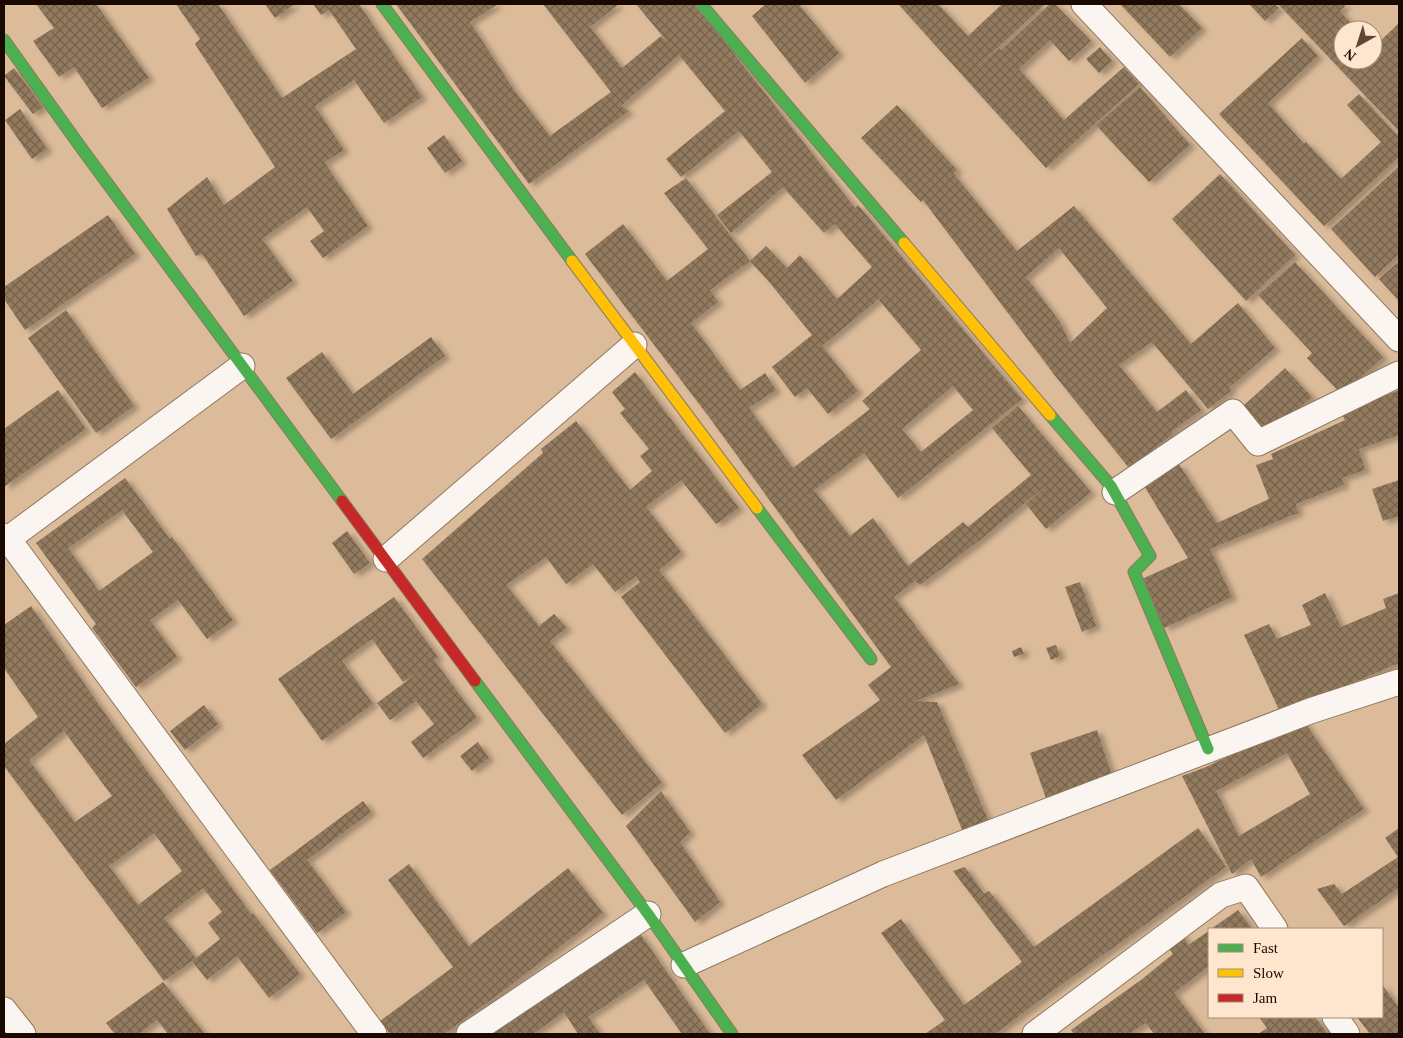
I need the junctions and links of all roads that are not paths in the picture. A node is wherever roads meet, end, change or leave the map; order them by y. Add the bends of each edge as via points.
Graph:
1 (382, 4) edge
2 (701, 4) edge
3 (1084, 4) edge
4 (4, 40) edge
5 (1399, 339) edge
6 (634, 345) junction
7 (242, 366) junction
8 (1399, 374) edge
9 (1115, 492) junction
10 (6, 538) edge
11 (386, 559) junction
12 (871, 659) dead end
13 (1399, 682) edge
14 (1208, 749) junction
15 (648, 914) junction
16 (1274, 928) edge
17 (684, 965) junction
18 (4, 1010) edge
19 (1336, 1018) edge
20 (23, 1034) edge
21 (374, 1034) edge
22 (470, 1034) edge
23 (732, 1034) edge
24 (1035, 1034) edge
25 (1347, 1034) edge

1 - 6 street
2 - 9 street
3 - 5 street
4 - 7 street
6 - 11 street
6 - 12 street
7 - 10 street
7 - 11 street
8 - 9 street via 1258,443 1233,412
9 - 14 street via 1150,556 1134,572
10 - 21 street
11 - 15 street
13 - 14 street
14 - 17 street via 883,874
15 - 17 street
15 - 22 street
16 - 24 street via 1246,887 1221,894
17 - 23 street
18 - 20 street
19 - 25 street

